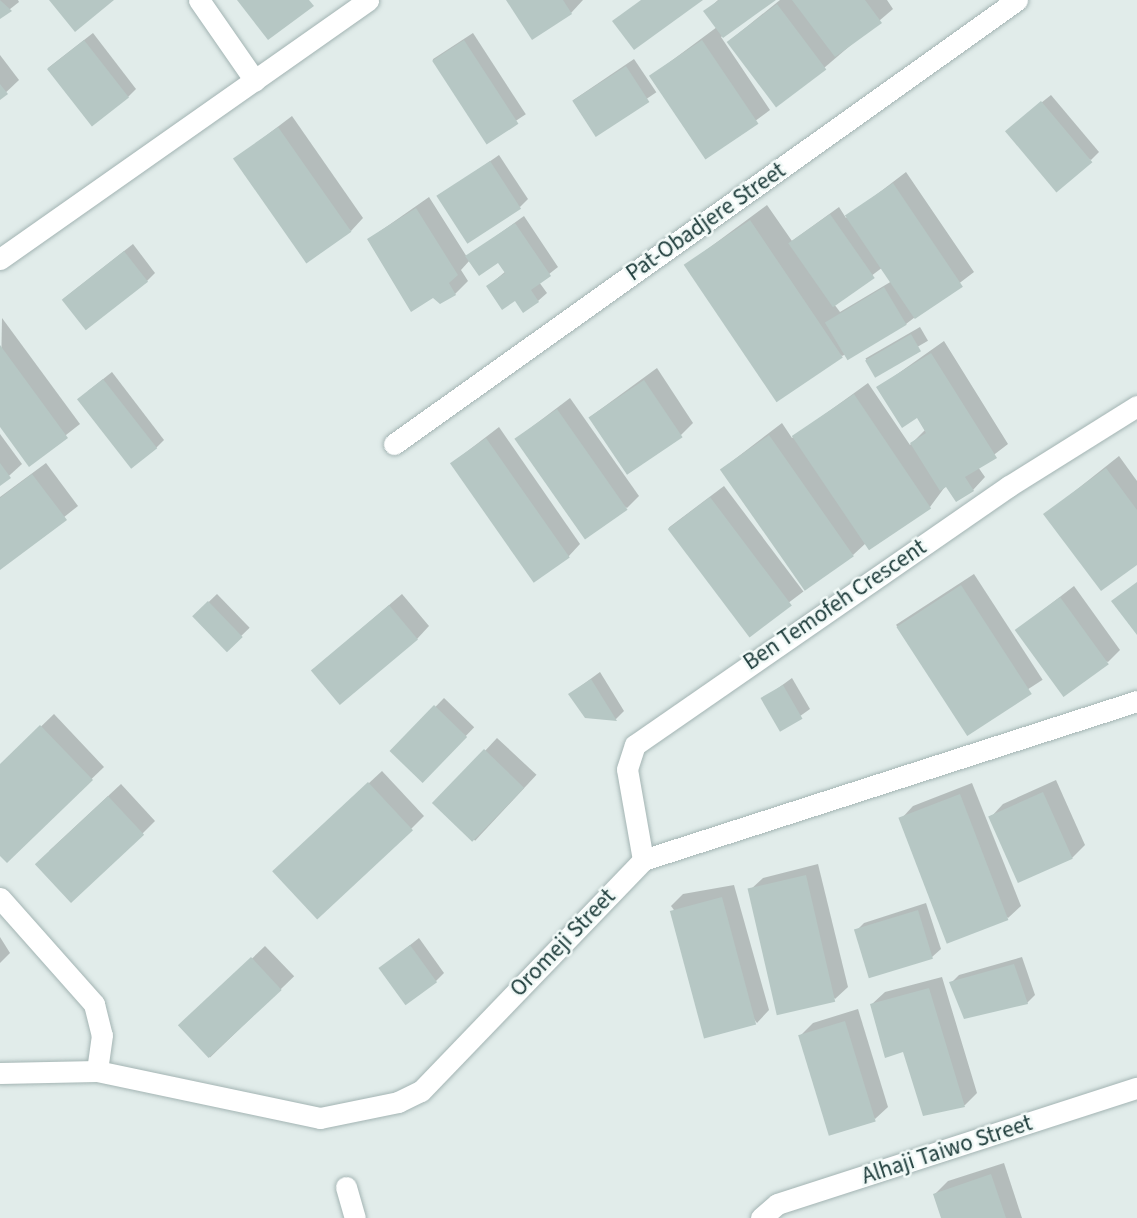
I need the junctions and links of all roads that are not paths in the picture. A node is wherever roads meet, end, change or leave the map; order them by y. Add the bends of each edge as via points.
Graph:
1 (199, 0) edge
2 (368, 0) edge
3 (1017, 0) edge
4 (255, 81) junction
5 (0, 259) edge
6 (1137, 406) edge
7 (394, 444) dead end
8 (1137, 701) edge
9 (643, 859) junction
10 (0, 898) edge
11 (97, 1071) junction
12 (0, 1073) edge
13 (1137, 1088) edge
14 (346, 1187) dead end
15 (355, 1218) edge
16 (761, 1218) edge

1 - 4 street
2 - 4 street
3 - 7 street, Pat-Obadjere Street
4 - 5 street
6 - 9 street, Ben Temofeh Crescent via 986,502 635,745 628,769
8 - 9 street, Oromeji Street
9 - 11 street, Oromeji Street via 421,1091 398,1102 320,1118
10 - 11 street via 94,1004 102,1035
11 - 12 street, Oromeji Street
13 - 16 street, Alhaji Taiwo Street via 777,1205
14 - 15 street

